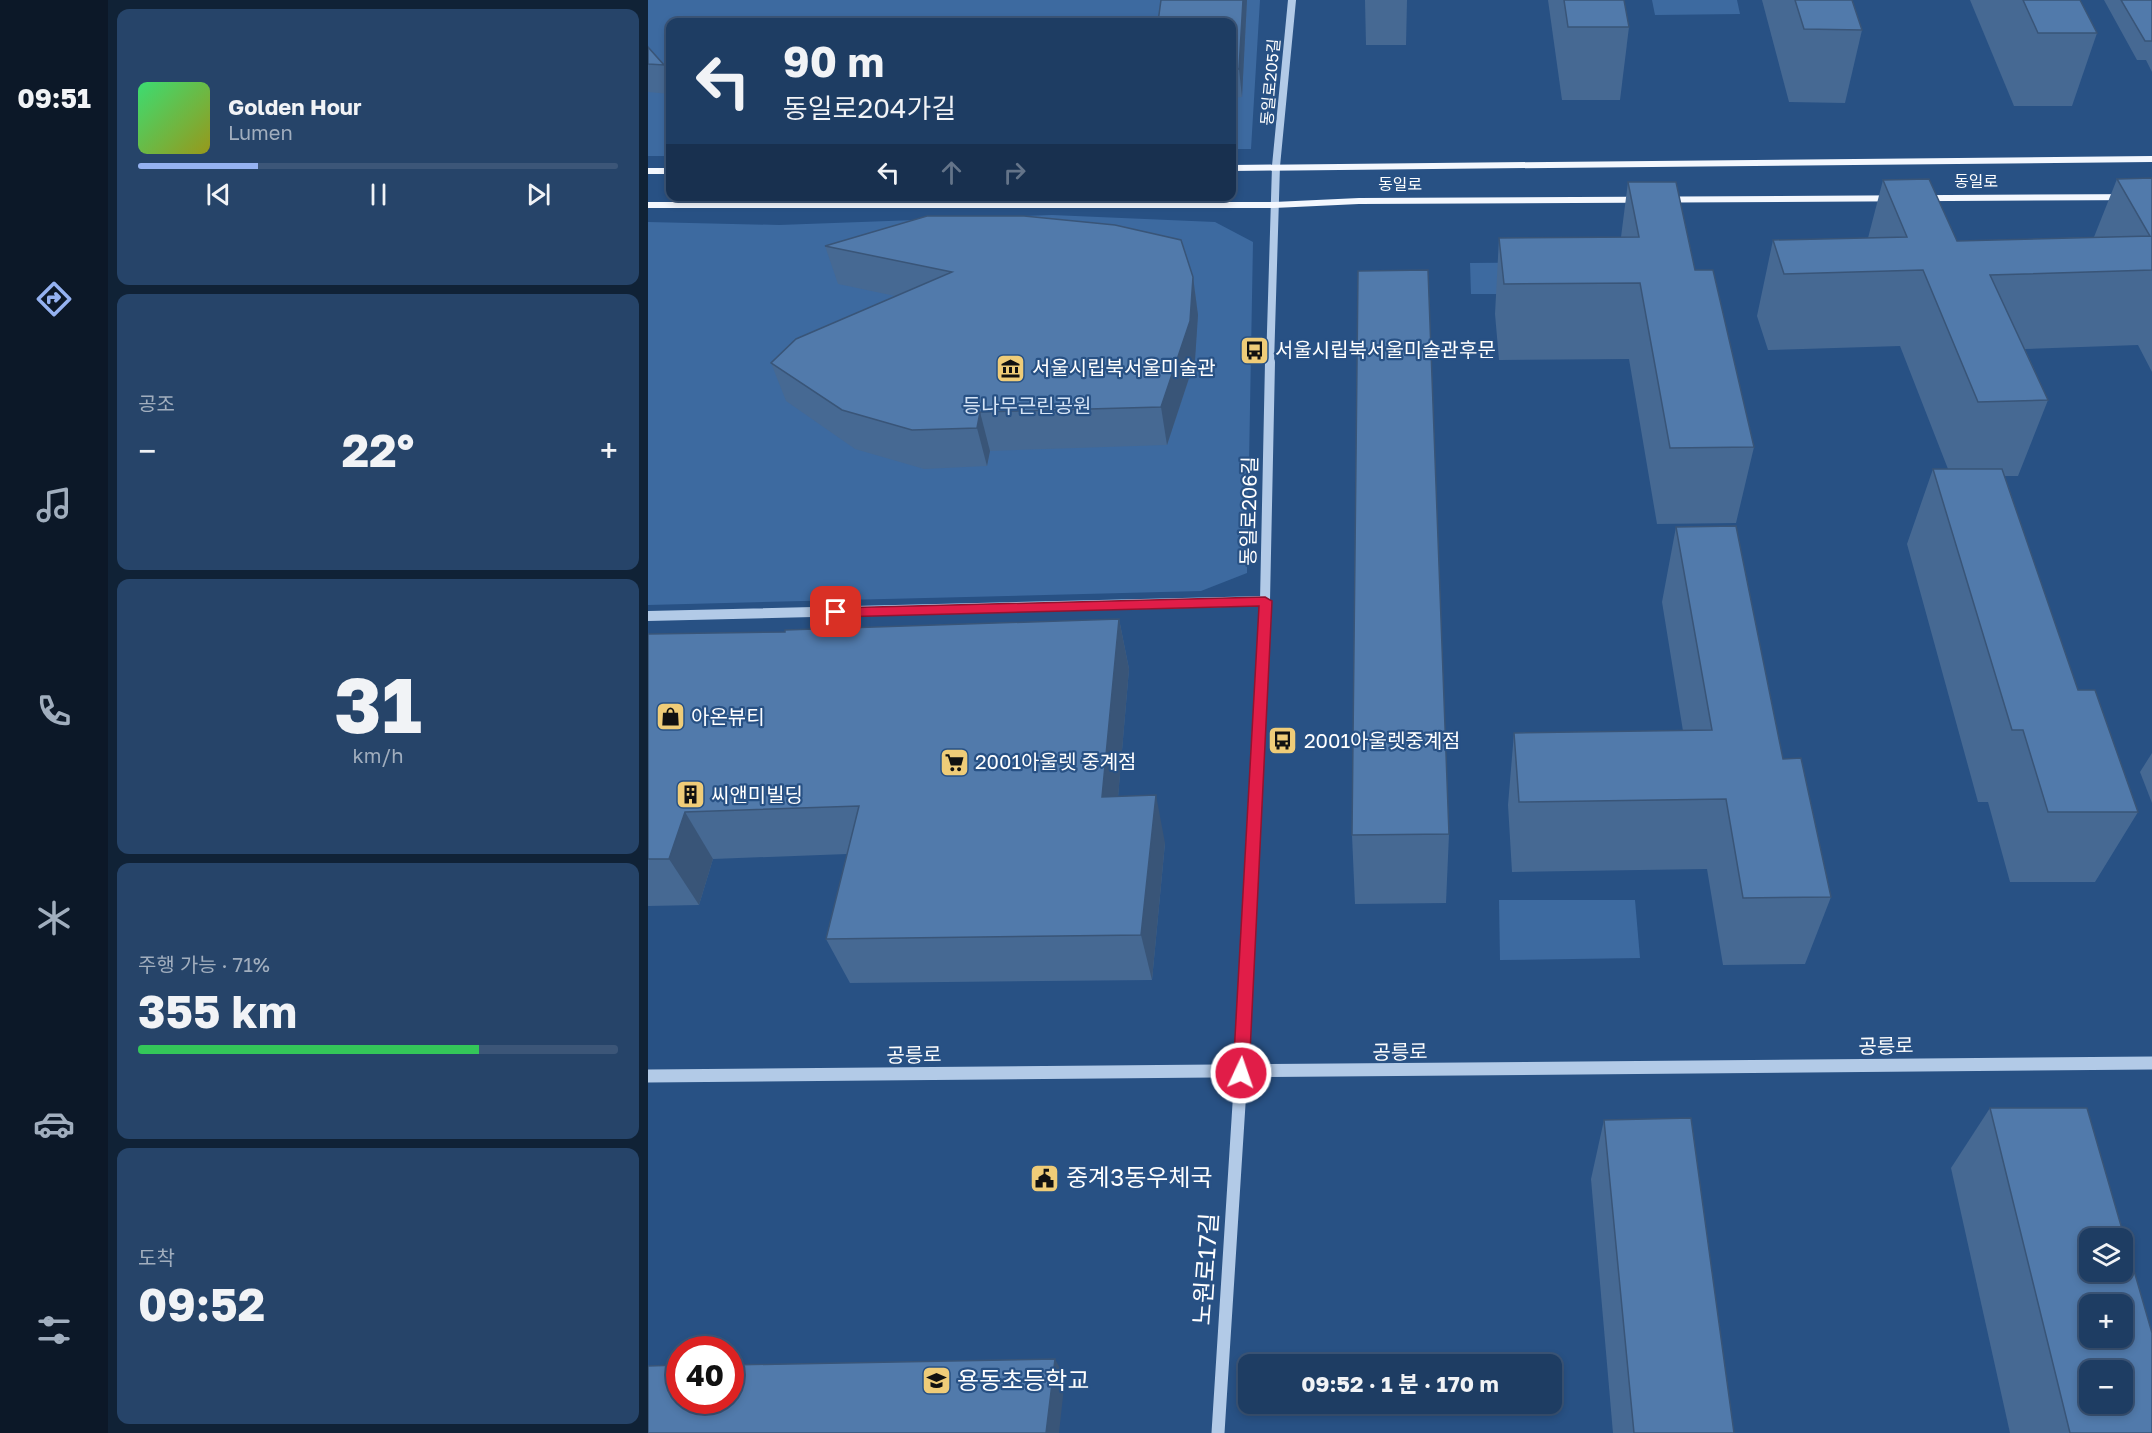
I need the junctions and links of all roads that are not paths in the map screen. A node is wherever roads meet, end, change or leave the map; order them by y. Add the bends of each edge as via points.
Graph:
1 (1292, 0) edge
2 (2152, 159) edge
3 (1276, 166) junction
4 (1236, 168) edge
5 (648, 171) edge
6 (666, 171) edge
7 (2152, 197) edge
8 (648, 205) edge
9 (1274, 205) junction
10 (1265, 601) junction
11 (648, 616) edge
12 (2152, 1063) edge
13 (1241, 1073) junction
14 (648, 1076) edge
15 (1218, 1433) edge

1 - 3 street, 동일로205길
2 - 3 main road, 동일로
3 - 4 main road, 동일로
3 - 9 street, 동일로206길
5 - 6 main road
7 - 9 main road, 동일로 via 1359,201
8 - 9 main road, 동일로
9 - 10 street, 동일로206길
10 - 11 street
10 - 13 street, 동일로206길
12 - 13 street, 공릉로
13 - 14 street, 공릉로
13 - 15 street, 노원로17길

